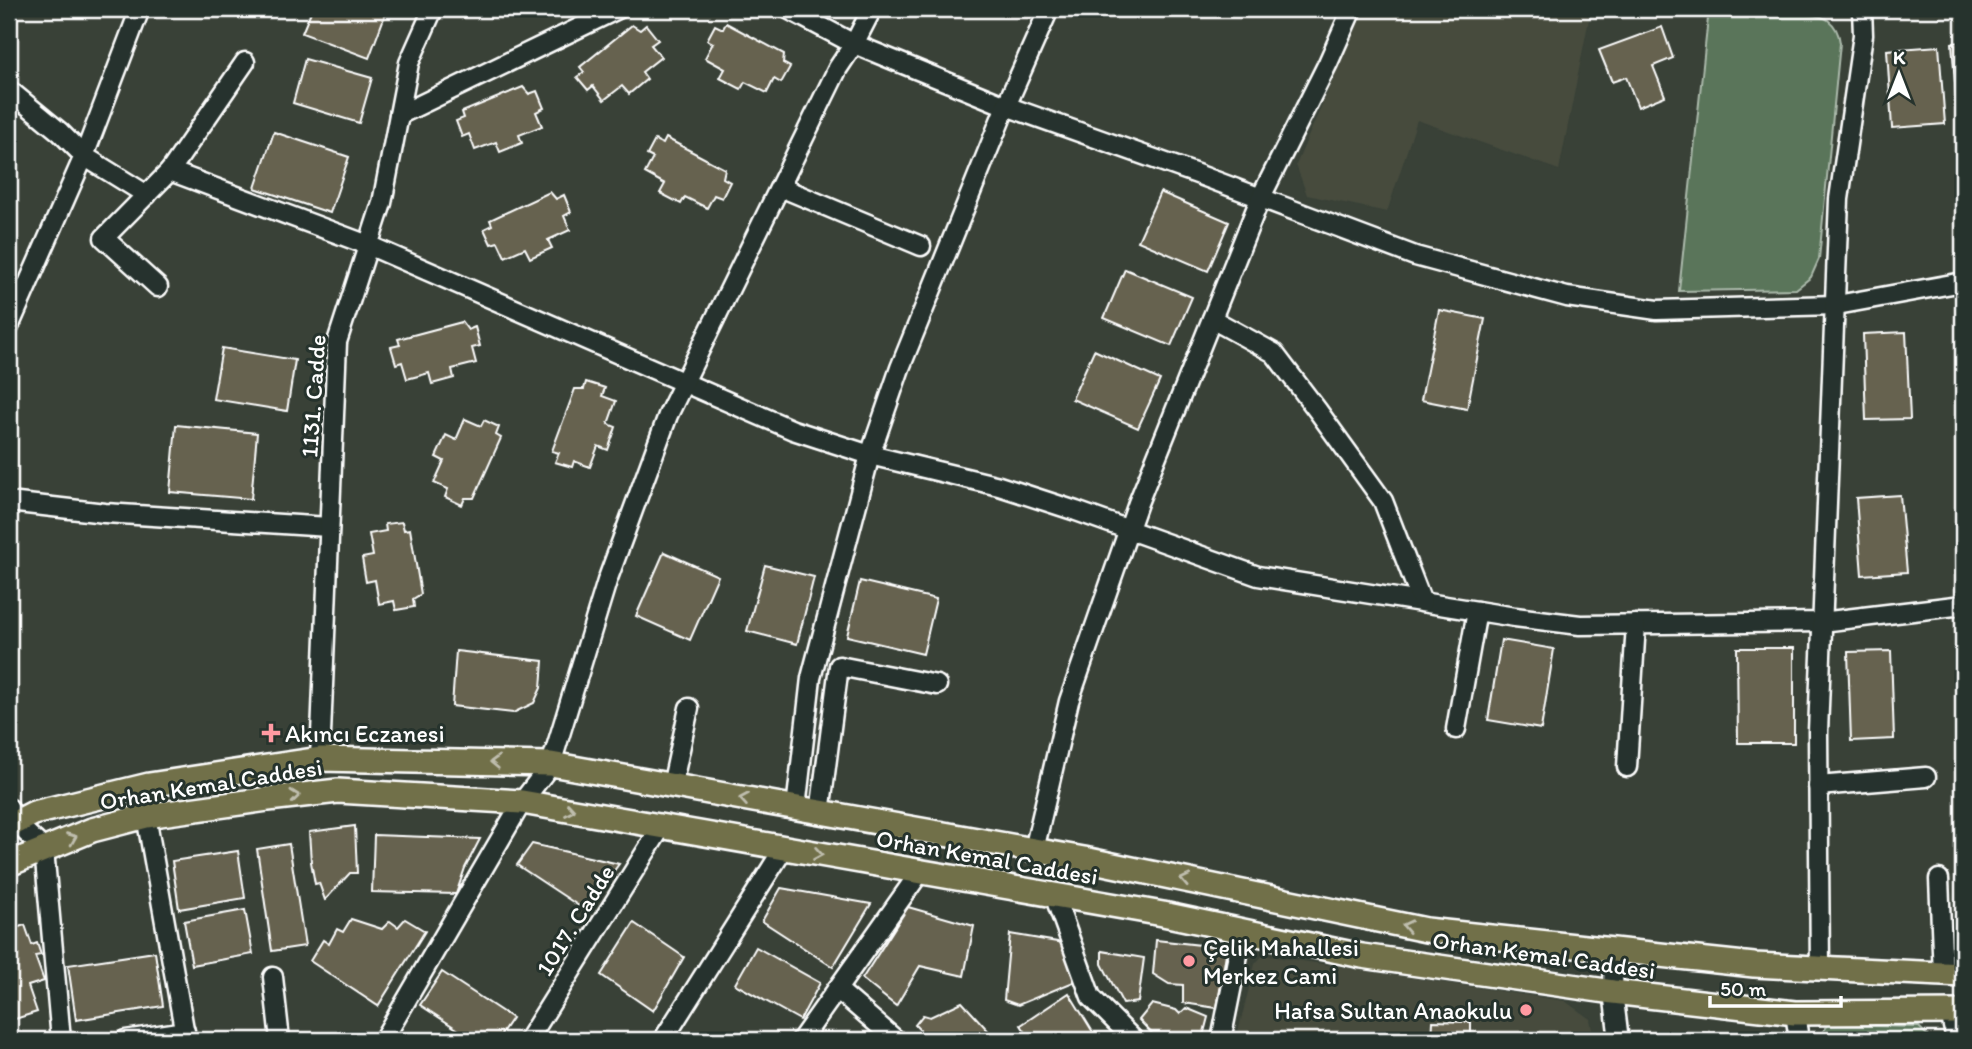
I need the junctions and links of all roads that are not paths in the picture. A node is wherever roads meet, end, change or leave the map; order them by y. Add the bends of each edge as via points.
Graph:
1 (140, 9) edge
2 (433, 9) edge
3 (618, 9) edge
4 (788, 9) edge
5 (872, 9) edge
6 (1049, 9) edge
7 (1352, 9) edge
8 (1862, 9) edge
9 (854, 44) junction
10 (245, 62) dead end
11 (11, 97) edge
12 (1006, 106) junction
13 (399, 115) junction
14 (84, 156) junction
15 (170, 171) junction
16 (780, 187) junction
17 (147, 195) junction
18 (1260, 199) junction
19 (368, 245) junction
20 (920, 246) dead end
21 (1963, 282) edge
22 (158, 287) dead end
23 (1837, 305) junction
24 (1212, 319) junction
25 (9, 327) edge
26 (683, 384) junction
27 (870, 455) junction
28 (9, 502) edge
29 (330, 527) junction
30 (1128, 531) junction
31 (1422, 602) junction
32 (1963, 605) edge
33 (1477, 611) junction
34 (1821, 622) junction
35 (1636, 624) junction
36 (937, 685) dead end
37 (689, 708) dead end
38 (1456, 729) dead end
39 (320, 759) junction
40 (551, 764) junction
41 (1627, 767) dead end
42 (1926, 777) dead end
43 (672, 786) junction
44 (1818, 786) junction
45 (522, 802) junction
46 (796, 808) junction
47 (820, 813) junction
48 (146, 816) junction
49 (11, 819) edge
50 (662, 826) junction
51 (784, 848) junction
52 (44, 849) junction
53 (1034, 850) junction
54 (9, 864) edge
55 (920, 872) junction
56 (1939, 879) dead end
57 (1054, 895) junction
58 (1243, 930) junction
59 (1614, 950) junction
60 (1820, 969) junction
61 (1953, 975) edge
62 (273, 977) dead end
63 (837, 989) junction
64 (1614, 992) junction
65 (1956, 1012) edge
66 (1795, 1013) junction
67 (186, 1036) edge
68 (61, 1040) edge
69 (125, 1040) edge
70 (280, 1040) edge
71 (383, 1040) edge
72 (528, 1040) edge
73 (663, 1040) edge
74 (801, 1040) edge
75 (896, 1040) edge
76 (1134, 1040) edge
77 (1222, 1040) edge
78 (1619, 1040) edge
79 (1799, 1040) edge
80 (1956, 1040) edge

1 - 14 street
2 - 13 street, 1131. Cadde via 409,63
3 - 13 street
4 - 9 street
5 - 9 street
6 - 12 street
7 - 18 street
8 - 23 street via 1863,35 1839,199
9 - 12 street
9 - 16 street
10 - 15 street
11 - 14 street via 60,132
12 - 18 street
12 - 27 street via 900,368
13 - 19 street, 1131. Cadde via 382,203
14 - 17 street
14 - 25 street
15 - 17 street
15 - 19 street
16 - 20 street
16 - 26 street
17 - 22 street via 104,238
18 - 23 street via 1415,256 1567,297 1657,310
18 - 24 street
19 - 26 street
19 - 29 street, 1131. Cadde via 337,341
21 - 23 street
23 - 34 street
24 - 30 street
24 - 31 street via 1274,353 1318,411 1383,501
26 - 27 street via 793,430
26 - 40 street via 607,581
27 - 30 street via 999,486
27 - 46 street via 811,678
28 - 29 street via 105,513
29 - 39 street, 1131. Cadde
30 - 31 street via 1258,576
30 - 53 street via 1069,701
31 - 33 street
32 - 34 street
33 - 35 street via 1580,625
33 - 38 street
34 - 35 street
34 - 44 street
35 - 41 street
36 - 47 street via 839,666
37 - 43 street
40 -> 39 main road, Orhan Kemal Caddesi
39 - 49 main road, Orhan Kemal Caddesi via 149,785
40 - 43 main road, Orhan Kemal Caddesi
40 - 45 street
42 - 44 street
46 -> 43 main road, Orhan Kemal Caddesi
44 - 60 street
48 -> 45 main road, Orhan Kemal Caddesi via 338,791
45 -> 50 main road, Orhan Kemal Caddesi
45 - 71 street
46 - 47 main road, Orhan Kemal Caddesi
47 - 53 main road, Orhan Kemal Caddesi
52 -> 48 main road, Orhan Kemal Caddesi
48 - 67 street
49 - 52 street
50 - 51 main road, Orhan Kemal Caddesi
50 - 72 street, 1017. Cadde
51 -> 55 main road, Orhan Kemal Caddesi
51 - 73 street
52 - 54 main road, Orhan Kemal Caddesi
52 - 68 street
59 -> 53 main road, Orhan Kemal Caddesi via 1426,930
55 - 57 main road, Orhan Kemal Caddesi
55 - 63 street
56 - 61 street
57 - 58 main road, Orhan Kemal Caddesi
57 - 76 street via 1091,997
58 - 64 main road, Orhan Kemal Caddesi via 1362,956
58 - 77 street
59 - 60 main road, Orhan Kemal Caddesi
59 - 64 street
60 - 61 main road, Orhan Kemal Caddesi
62 - 70 street
63 - 74 street
63 - 75 street
64 - 66 main road, Orhan Kemal Caddesi
64 - 78 street
65 - 66 main road, Orhan Kemal Caddesi
65 - 80 street
66 - 79 street
67 - 69 street

